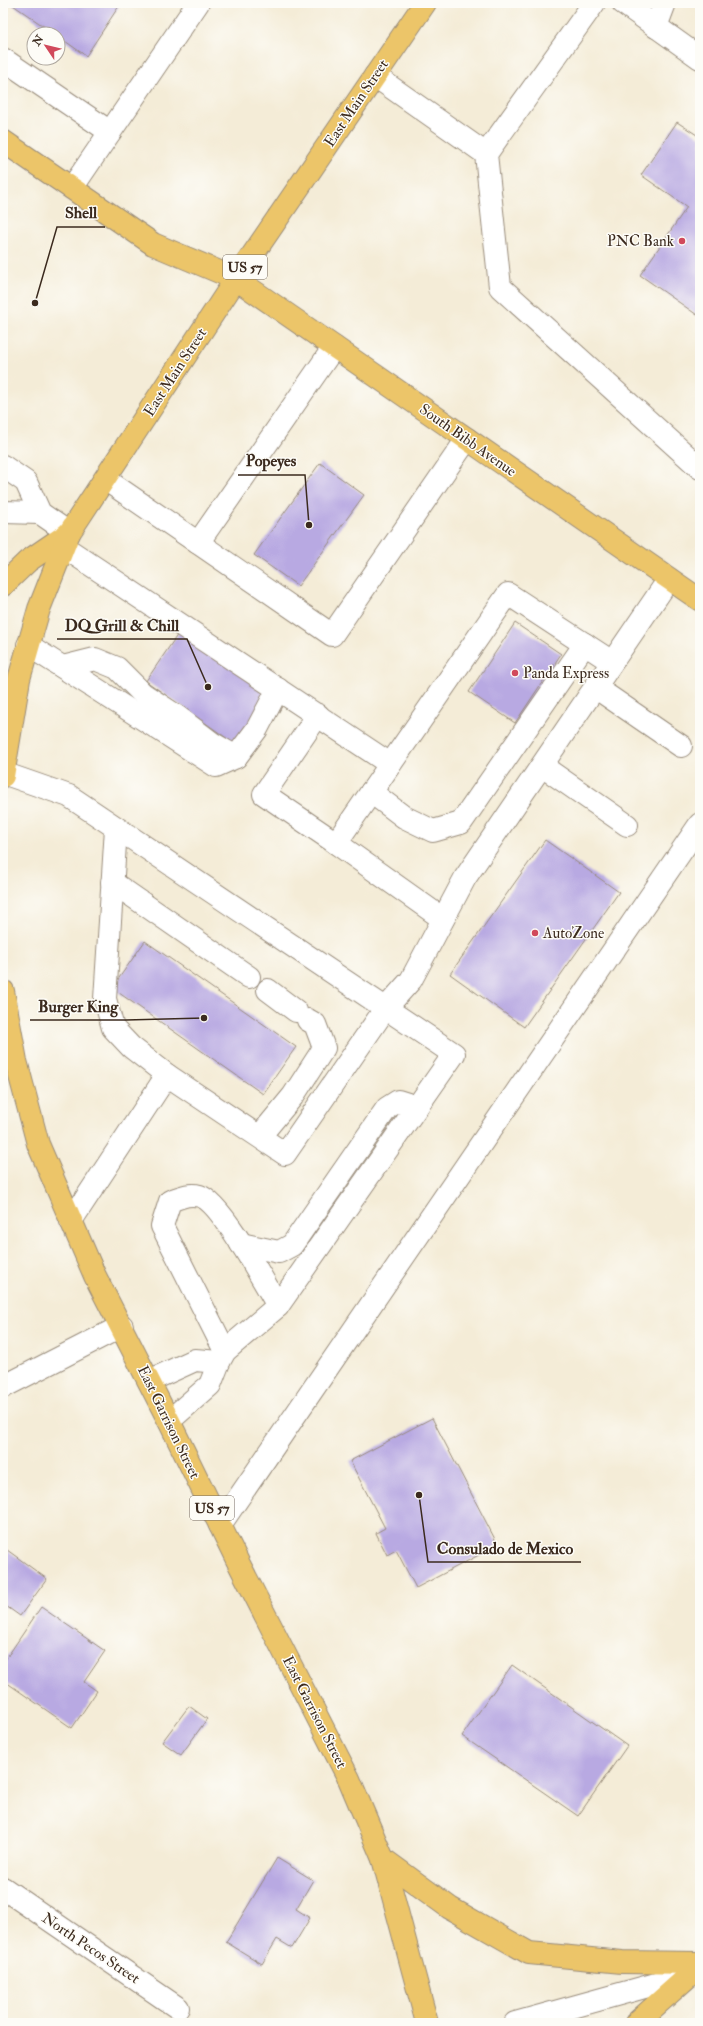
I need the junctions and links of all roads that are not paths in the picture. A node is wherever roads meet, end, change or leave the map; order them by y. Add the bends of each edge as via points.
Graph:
1 (198, 3) edge
2 (425, 3) edge
3 (594, 3) edge
4 (623, 3) edge
5 (665, 3) edge
6 (656, 27) junction
7 (700, 58) edge
8 (3, 59) edge
9 (375, 76) junction
10 (110, 132) junction
11 (3, 140) edge
12 (486, 154) junction
13 (72, 188) junction
14 (236, 279) junction
15 (334, 347) junction
16 (467, 439) junction
17 (3, 466) edge
18 (700, 468) edge
19 (105, 480) junction
20 (3, 512) edge
21 (40, 513) junction
22 (66, 540) junction
23 (198, 543) junction
24 (669, 579) junction
25 (3, 585) edge
26 (700, 600) edge
27 (585, 644) junction
28 (28, 646) junction
29 (612, 662) junction
30 (63, 667) junction
31 (595, 687) junction
32 (278, 689) junction
33 (318, 715) junction
34 (681, 746) dead end
35 (236, 757) junction
36 (390, 764) junction
37 (542, 766) junction
38 (3, 773) edge
39 (3, 776) edge
40 (370, 792) junction
41 (700, 824) edge
42 (627, 825) dead end
43 (116, 828) junction
44 (336, 843) junction
45 (112, 882) junction
46 (443, 919) junction
47 (249, 977) dead end
48 (268, 990) dead end
49 (3, 991) edge
50 (385, 1009) junction
51 (168, 1074) junction
52 (3, 1075) edge
53 (416, 1107) junction
54 (260, 1136) junction
55 (38, 1144) junction
56 (71, 1221) junction
57 (241, 1244) junction
58 (278, 1306) junction
59 (122, 1326) junction
60 (222, 1356) junction
61 (149, 1381) junction
62 (3, 1387) edge
63 (169, 1421) junction
64 (220, 1525) junction
65 (383, 1859) junction
66 (3, 1888) edge
67 (700, 1965) edge
68 (178, 2008) dead end
69 (427, 2023) edge
70 (515, 2023) edge
71 (636, 2023) edge

1 - 10 street
2 - 9 main road, East Main Street / US 57
3 - 12 street
4 - 6 street
5 - 6 street
6 - 7 street
8 - 10 street
9 - 12 street
9 - 14 main road, East Main Street / US 57
10 - 13 street
11 - 13 main road, South Bibb Avenue
12 - 18 street via 500,288
13 - 14 main road, South Bibb Avenue via 153,244
14 - 15 main road, South Bibb Avenue
14 - 19 main road, East Main Street / US 57
15 - 16 main road, South Bibb Avenue
15 - 23 street
16 - 23 street via 332,635
16 - 24 main road, South Bibb Avenue
17 - 21 street via 26,482
19 - 22 main road, East Main Street / US 57
19 - 23 street
20 - 21 street
21 - 22 street
22 - 25 main road via 28,561
22 - 28 main road, East Main Street / US 57 via 39,608
22 - 32 street
24 - 26 main road, South Bibb Avenue
24 - 29 street
27 - 29 street
27 - 36 street via 508,594
27 - 40 street via 461,823 433,831 404,817
28 - 30 street
28 - 38 main road, East Main Street / US 57 via 19,679
29 - 31 street
30 - 35 street via 216,766
30 - 35 street via 95,659 118,668 143,694
31 - 34 street
31 - 37 street
32 - 33 street
32 - 35 street via 257,729
33 - 36 street
33 - 44 street via 264,794
36 - 40 street
37 - 42 street
37 - 46 street via 465,878
38 - 39 main road, East Main Street / US 57
38 - 43 street via 69,796
40 - 44 street
41 - 64 street
43 - 45 street
43 - 50 street
44 - 46 street
45 - 47 street
45 - 51 street via 105,999 113,1028 131,1048
46 - 50 street via 411,980
48 - 54 street via 315,1024 324,1048 293,1096
49 - 55 main road, East Garrison Street / US 57 via 16,1061
50 - 53 street via 454,1054
50 - 54 street via 286,1154
51 - 54 street
51 - 56 street
52 - 55 main road
53 - 57 street via 398,1101 387,1108 292,1245 278,1252
53 - 58 street
55 - 56 main road, East Garrison Street / US 57
56 - 59 main road, East Garrison Street / US 57 via 95,1276
57 - 58 street
57 - 60 street via 217,1210 201,1196 188,1194 170,1201 162,1226
58 - 60 street
59 - 61 main road, East Garrison Street / US 57
59 - 62 street
60 - 61 street via 195,1360
60 - 63 street via 210,1385
61 - 63 main road, East Garrison Street / US 57
63 - 64 main road, East Garrison Street / US 57
64 - 65 main road, East Garrison Street / US 57 via 349,1780
65 - 67 main road via 450,1908 529,1953 622,1962
65 - 69 main road, East Garrison Street / US 57
66 - 68 street, North Pecos Street
67 - 70 street via 664,1982
67 - 71 main road

